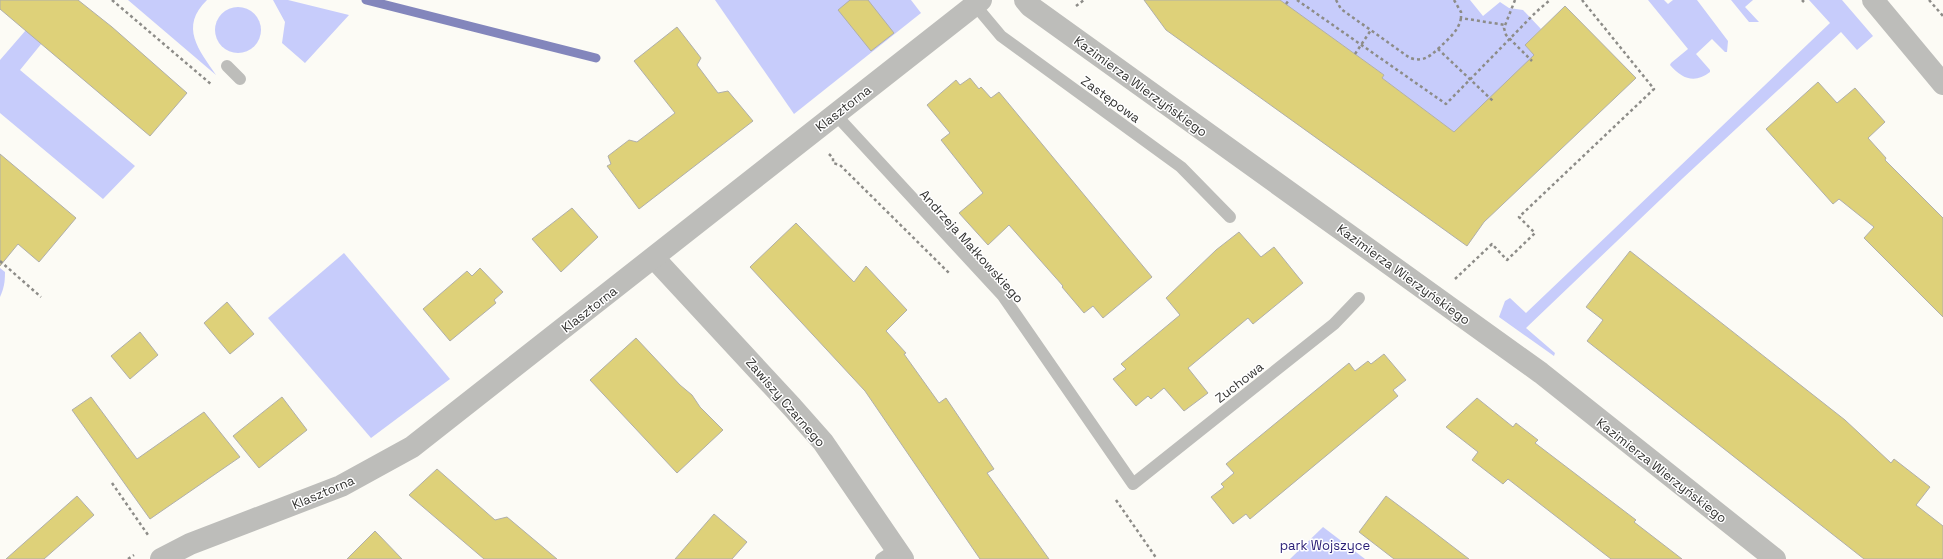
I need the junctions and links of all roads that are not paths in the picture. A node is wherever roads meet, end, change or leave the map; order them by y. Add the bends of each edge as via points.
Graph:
1 (1025, 0) edge
2 (1873, 0) edge
3 (978, 2) edge
4 (227, 66) dead end
5 (240, 79) dead end
6 (1943, 84) edge
7 (834, 114) junction
8 (1230, 217) dead end
9 (654, 258) junction
10 (1359, 298) dead end
11 (1133, 484) joint
12 (193, 551) edge
13 (893, 556) edge
14 (163, 558) edge
15 (1775, 559) edge

1 - 15 street, Kazimierza Wierzyńskiego via 1106,62 1541,373
2 - 6 street
3 - 7 street, Klasztorna
3 - 8 lane, Zastępowa via 1001,36 1182,167
4 - 5 lane
7 - 9 street, Klasztorna
7 - 11 lane, Andrzeja Małkowskiego via 1003,296
9 - 12 street, Klasztorna via 412,447 341,486
9 - 13 street, Zawiszy Czarnego via 823,442
10 - 11 lane, Zuchowa via 1334,324
12 - 14 street, Klasztorna

